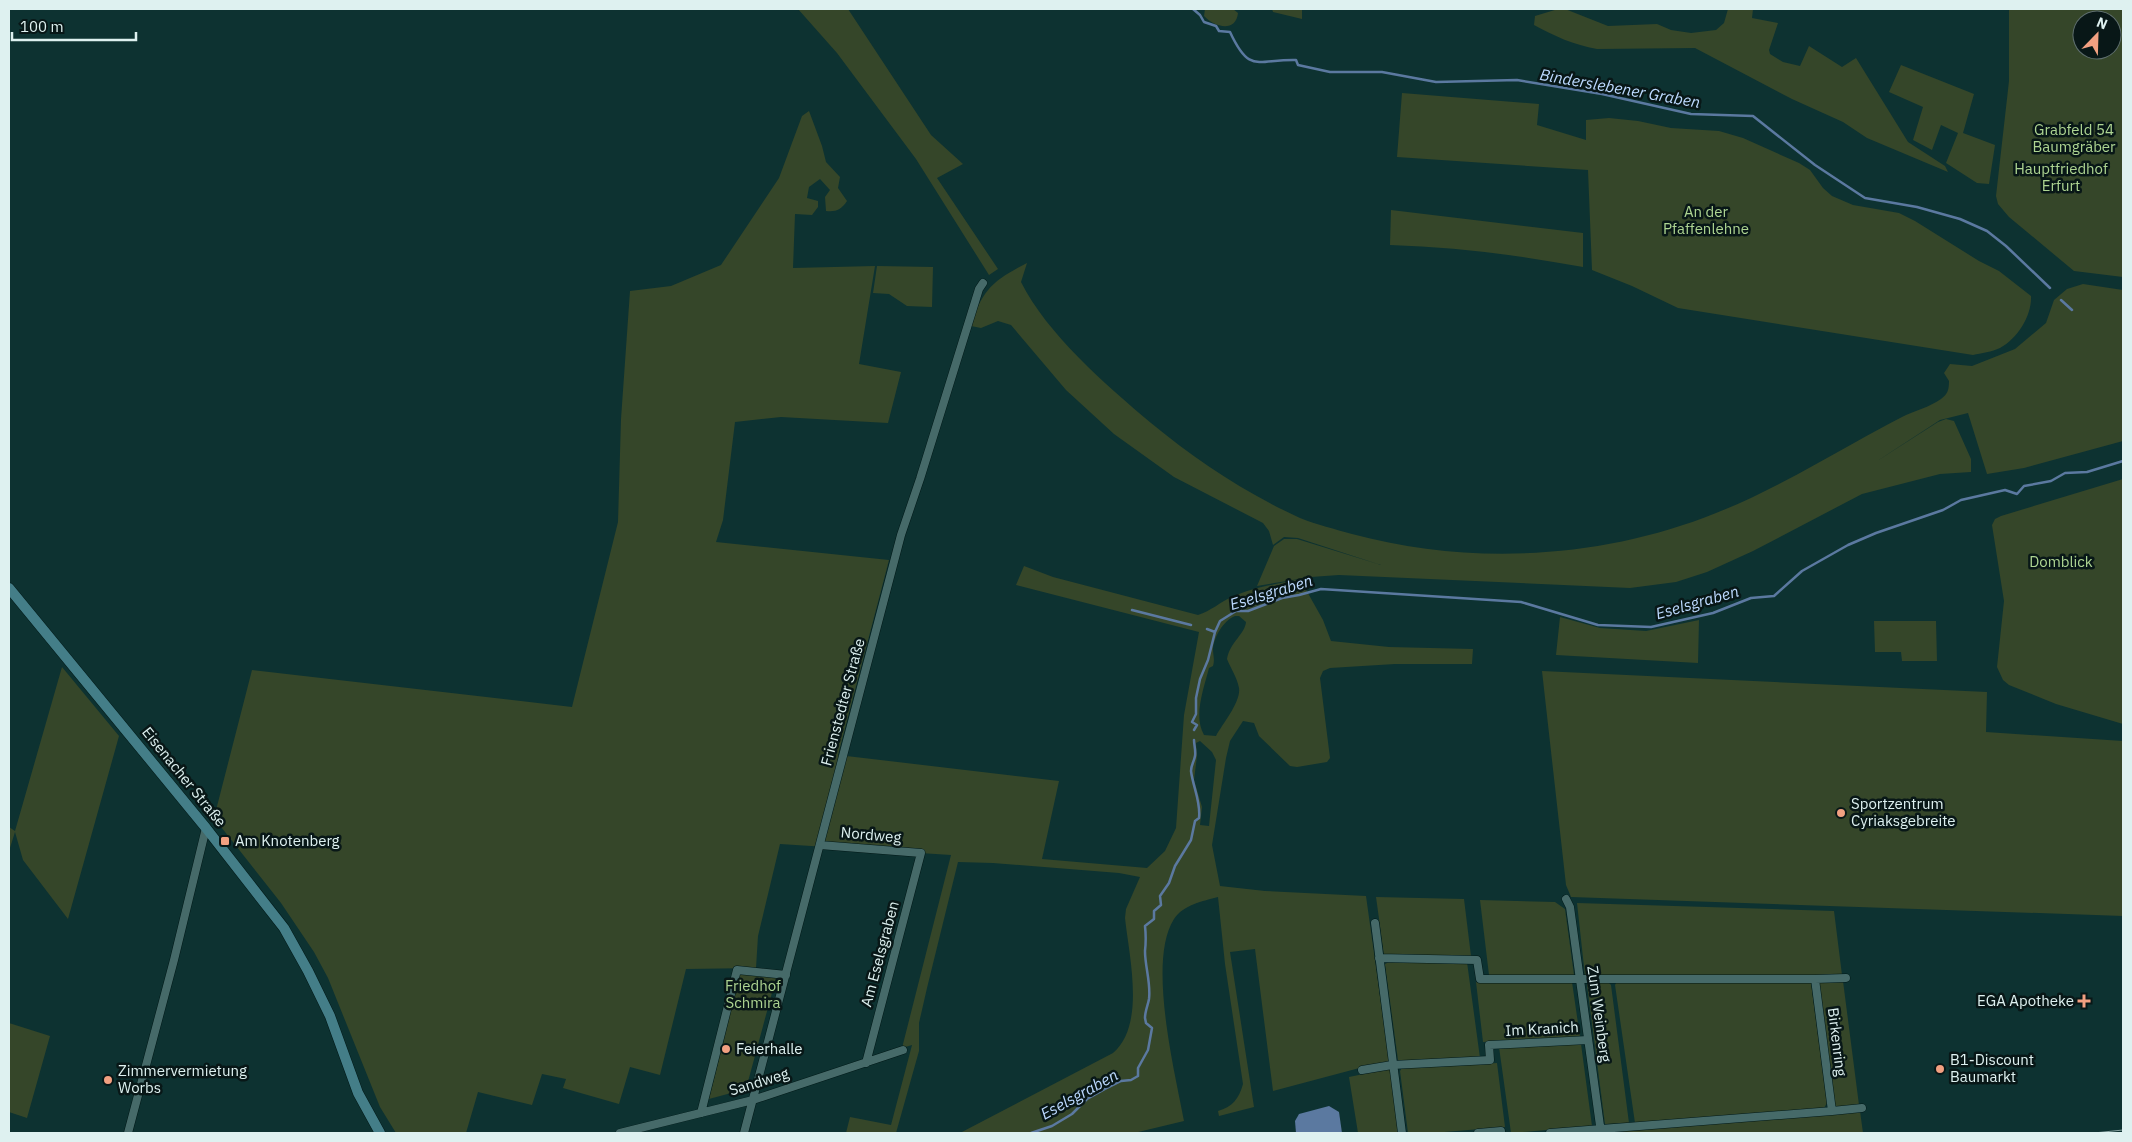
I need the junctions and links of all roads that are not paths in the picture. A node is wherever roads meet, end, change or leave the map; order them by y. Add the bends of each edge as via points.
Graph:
1 (983, 283) dead end
2 (9, 588) edge
3 (206, 828) junction
4 (820, 845) junction
5 (921, 853) joint
6 (1566, 899) dead end
7 (1375, 923) dead end
8 (1379, 958) junction
9 (786, 975) junction
10 (1846, 978) dead end
11 (1580, 979) junction
12 (1815, 979) junction
13 (1588, 1040) junction
14 (902, 1050) dead end
15 (866, 1063) junction
16 (1392, 1066) junction
17 (1362, 1070) dead end
18 (752, 1100) junction
19 (1862, 1108) dead end
20 (1832, 1111) junction
21 (701, 1113) junction
22 (1601, 1131) edge
23 (128, 1133) edge
24 (380, 1133) edge
25 (620, 1133) edge
26 (744, 1133) edge
27 (1402, 1133) edge
28 (1478, 1133) edge
29 (1501, 1133) edge
30 (1550, 1133) edge

1 - 4 street, Frienstedter Straße via 901,535
2 - 3 main road, Eisenacher Straße
3 - 23 street
3 - 24 main road, Eisenacher Straße via 284,928 308,970 330,1016 358,1093
4 - 5 street, Nordweg
4 - 9 street, Frienstedter Straße
5 - 15 street, Am Eselsgraben
6 - 11 street, Zum Weinberg via 1570,907
7 - 8 street
8 - 11 street via 1477,960 1480,979
8 - 16 street
9 - 18 street, Frienstedter Straße
9 - 21 street via 737,970
10 - 12 street
11 - 12 street
11 - 13 street, Zum Weinberg
12 - 20 street, Birkenring
13 - 16 street, Im Kranich via 1488,1046 1490,1060
13 - 22 street, Zum Weinberg
14 - 15 street, Sandweg
15 - 18 street, Sandweg
16 - 17 street
16 - 27 street
18 - 21 street, Sandweg
18 - 26 street, Frienstedter Straße
19 - 20 street
20 - 22 street
21 - 25 street, Sandweg
22 - 30 street
28 - 29 street

